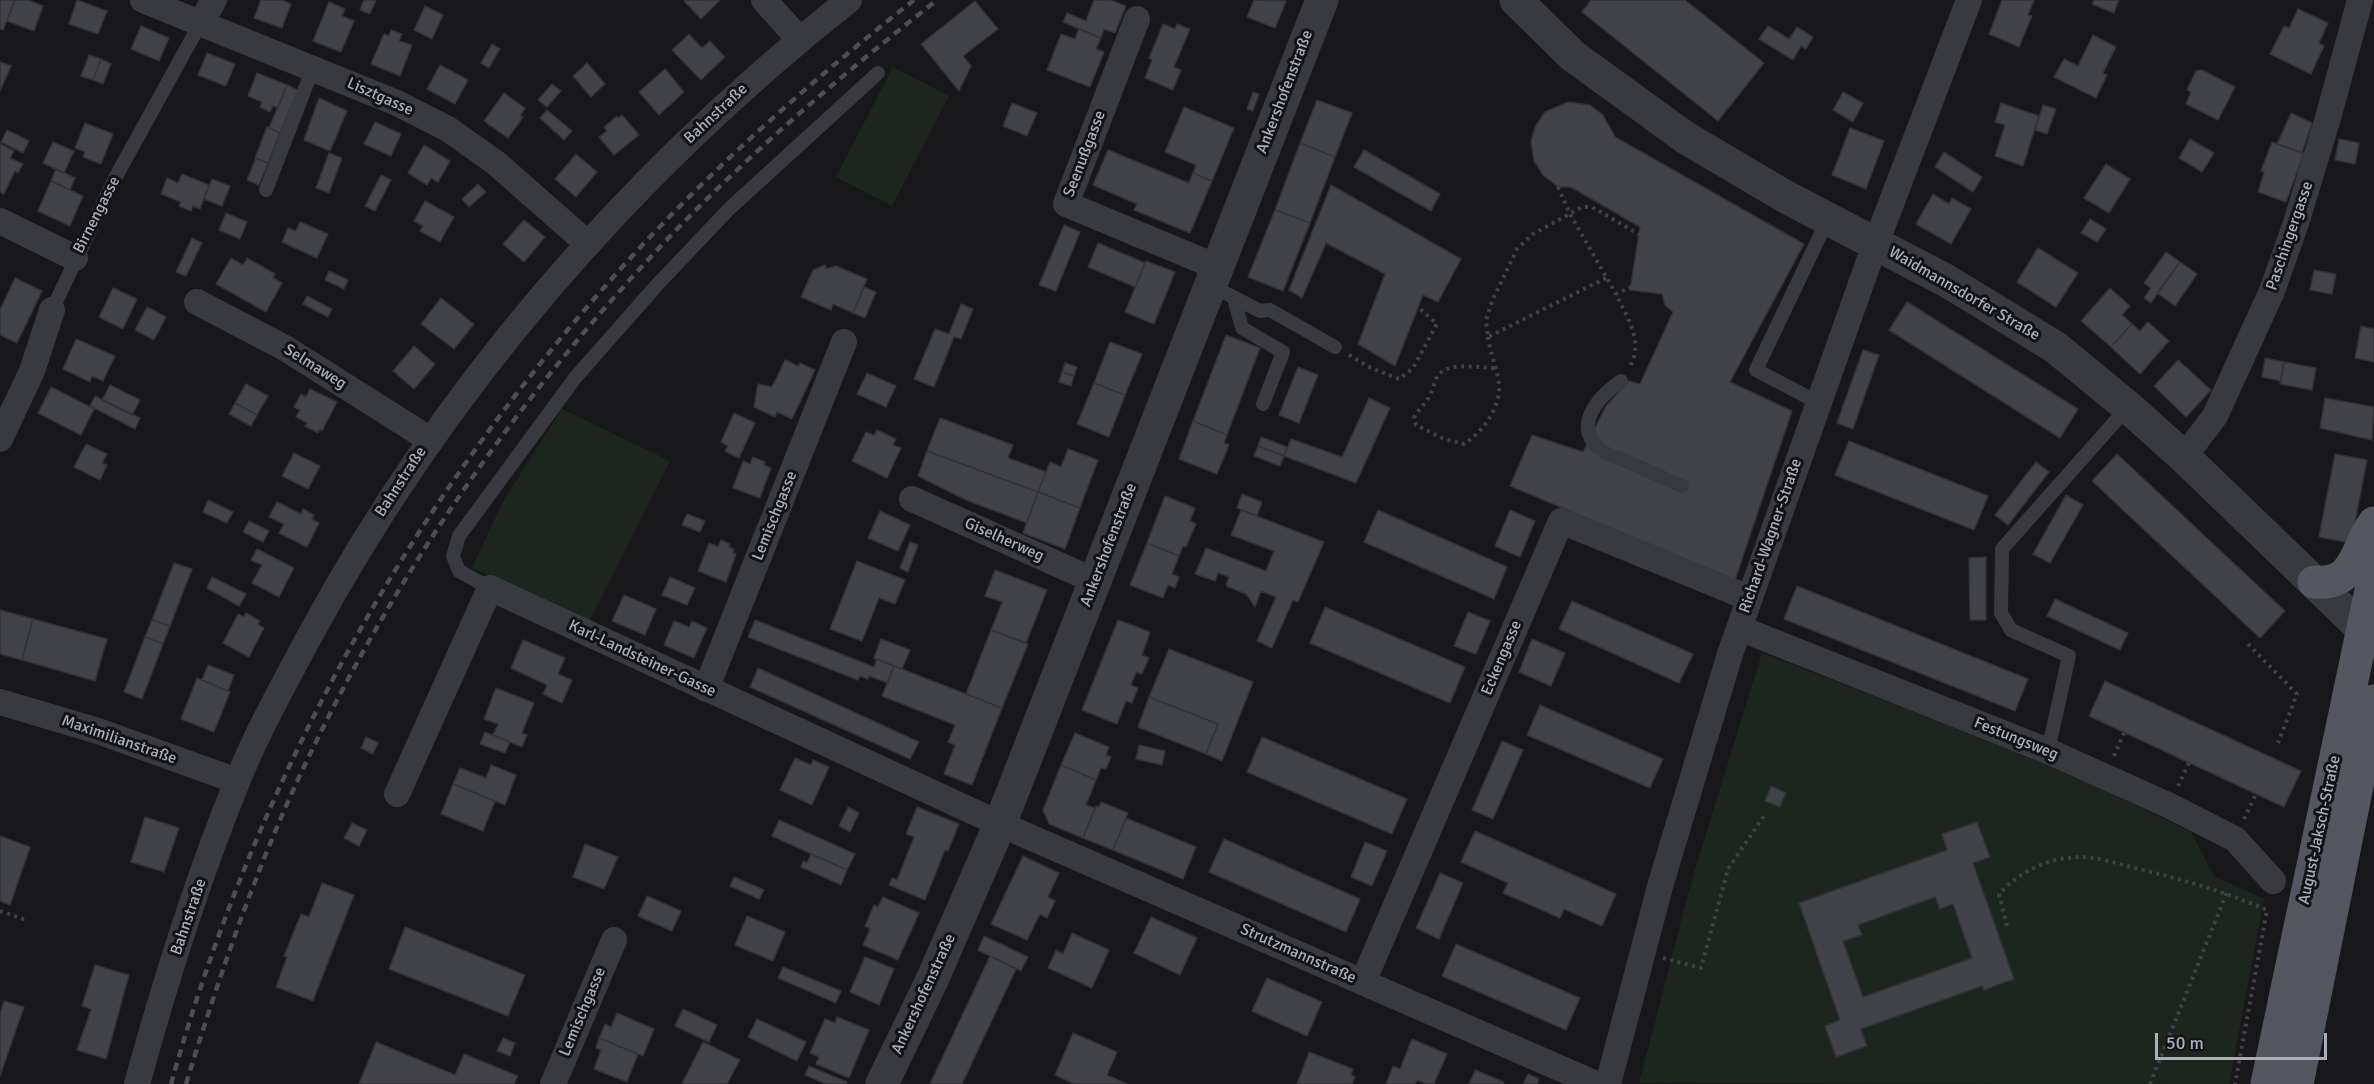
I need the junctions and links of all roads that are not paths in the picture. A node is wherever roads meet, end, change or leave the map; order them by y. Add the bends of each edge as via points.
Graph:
1 (143, 0) edge
2 (214, 0) edge
3 (764, 0) edge
4 (849, 0) edge
5 (1322, 0) edge
6 (1516, 0) edge
7 (1968, 0) edge
8 (2360, 0) edge
9 (1137, 19) dead end
10 (200, 24) junction
11 (800, 39) junction
12 (313, 68) junction
13 (878, 73) dead end
14 (266, 190) dead end
15 (1828, 219) junction
16 (0, 221) edge
17 (1876, 243) junction
18 (588, 244) junction
19 (75, 258) junction
20 (1220, 283) junction
21 (197, 302) dead end
22 (52, 310) joint
23 (844, 342) dead end
24 (1335, 347) road end
25 (1621, 381) road end
26 (1819, 403) junction
27 (1263, 404) dead end
28 (2128, 407) junction
29 (0, 439) edge
30 (429, 439) junction
31 (2184, 457) junction
32 (1682, 486) dead end
33 (912, 499) dead end
34 (2374, 523) edge
35 (2374, 576) edge
36 (1095, 581) junction
37 (2313, 582) junction
38 (490, 588) junction
39 (1749, 598) junction
40 (1739, 628) junction
41 (2368, 635) edge
42 (706, 689) junction
43 (2374, 701) edge
44 (0, 702) edge
45 (2048, 751) junction
46 (237, 781) junction
47 (2374, 786) edge
48 (397, 794) dead end
49 (1000, 824) junction
50 (2348, 828) junction
51 (2273, 881) dead end
52 (614, 940) dead end
53 (1363, 982) junction
54 (137, 1084) edge
55 (553, 1084) edge
56 (882, 1084) edge
57 (1596, 1084) edge
58 (1608, 1084) edge
59 (2267, 1084) edge
60 (2297, 1084) edge

1 - 10 street, Lisztgasse
2 - 10 street, Birnengasse
3 - 11 street
4 - 11 street, Bahnstraße
5 - 20 street, Ankershofenstraße
6 - 15 street, Waidmannsdorfer Straße via 1573,56 1686,138
7 - 17 street, Richard-Wagner-Straße
8 - 31 street, Paschingergasse via 2300,212 2272,291 2215,416
9 - 20 street, Seenußgasse via 1066,204
10 - 12 street, Lisztgasse
10 - 19 lane, Birnengasse
11 - 18 street, Bahnstraße via 672,155
12 - 14 lane
12 - 18 street, Lisztgasse via 448,129 496,162
13 - 38 lane via 729,209 575,378 459,536 453,556 459,571
15 - 17 street, Waidmannsdorfer Straße
15 - 26 lane via 1756,370
16 - 19 street
17 - 26 street, Richard-Wagner-Straße
17 - 28 street, Waidmannsdorfer Straße via 1947,280 2055,347
18 - 30 street, Bahnstraße via 473,380
19 - 22 lane, Birnengasse
20 - 24 lane via 1260,311 1270,310
20 - 27 lane via 1242,328 1283,352
20 - 36 street, Ankershofenstraße
21 - 30 street, Selmaweg via 285,348
22 - 29 street, Birnengasse via 32,371
23 - 42 street, Lemischgasse
25 - 32 lane via 1603,394 1593,408 1588,432 1603,452
26 - 39 street, Richard-Wagner-Straße
28 - 31 street, Waidmannsdorfer Straße
28 - 45 lane via 2002,549 2001,612 2011,630 2069,656
30 - 46 street, Bahnstraße via 342,575 274,701
31 - 37 street, Waidmannsdorfer Straße
33 - 36 street, Giselherweg
34 - 37 main road via 2352,568 2344,576 2325,583
35 - 41 main road, August-Jaksch-Straße
36 - 49 street, Ankershofenstraße
37 - 41 street, Waidmannsdorfer Straße
38 - 42 street, Karl-Landsteiner-Gasse
38 - 48 street
39 - 40 street, Richard-Wagner-Straße
39 - 53 street, Eckengasse via 1561,521
40 - 45 street, Festungsweg
40 - 58 street, Richard-Wagner-Straße via 1690,782
41 - 59 main road, August-Jaksch-Straße
42 - 49 street, Karl-Landsteiner-Gasse
43 - 50 main road, August-Jaksch-Straße
44 - 46 street, Maximilianstraße via 98,731
45 - 51 street, Festungsweg via 2235,839
46 - 54 street, Bahnstraße via 185,926
47 - 50 main road via 2364,812
49 - 53 street, Strutzmannstraße
49 - 56 street, Ankershofenstraße
50 - 60 main road, August-Jaksch-Straße
52 - 55 street, Lemischgasse
53 - 57 street, Strutzmannstraße

